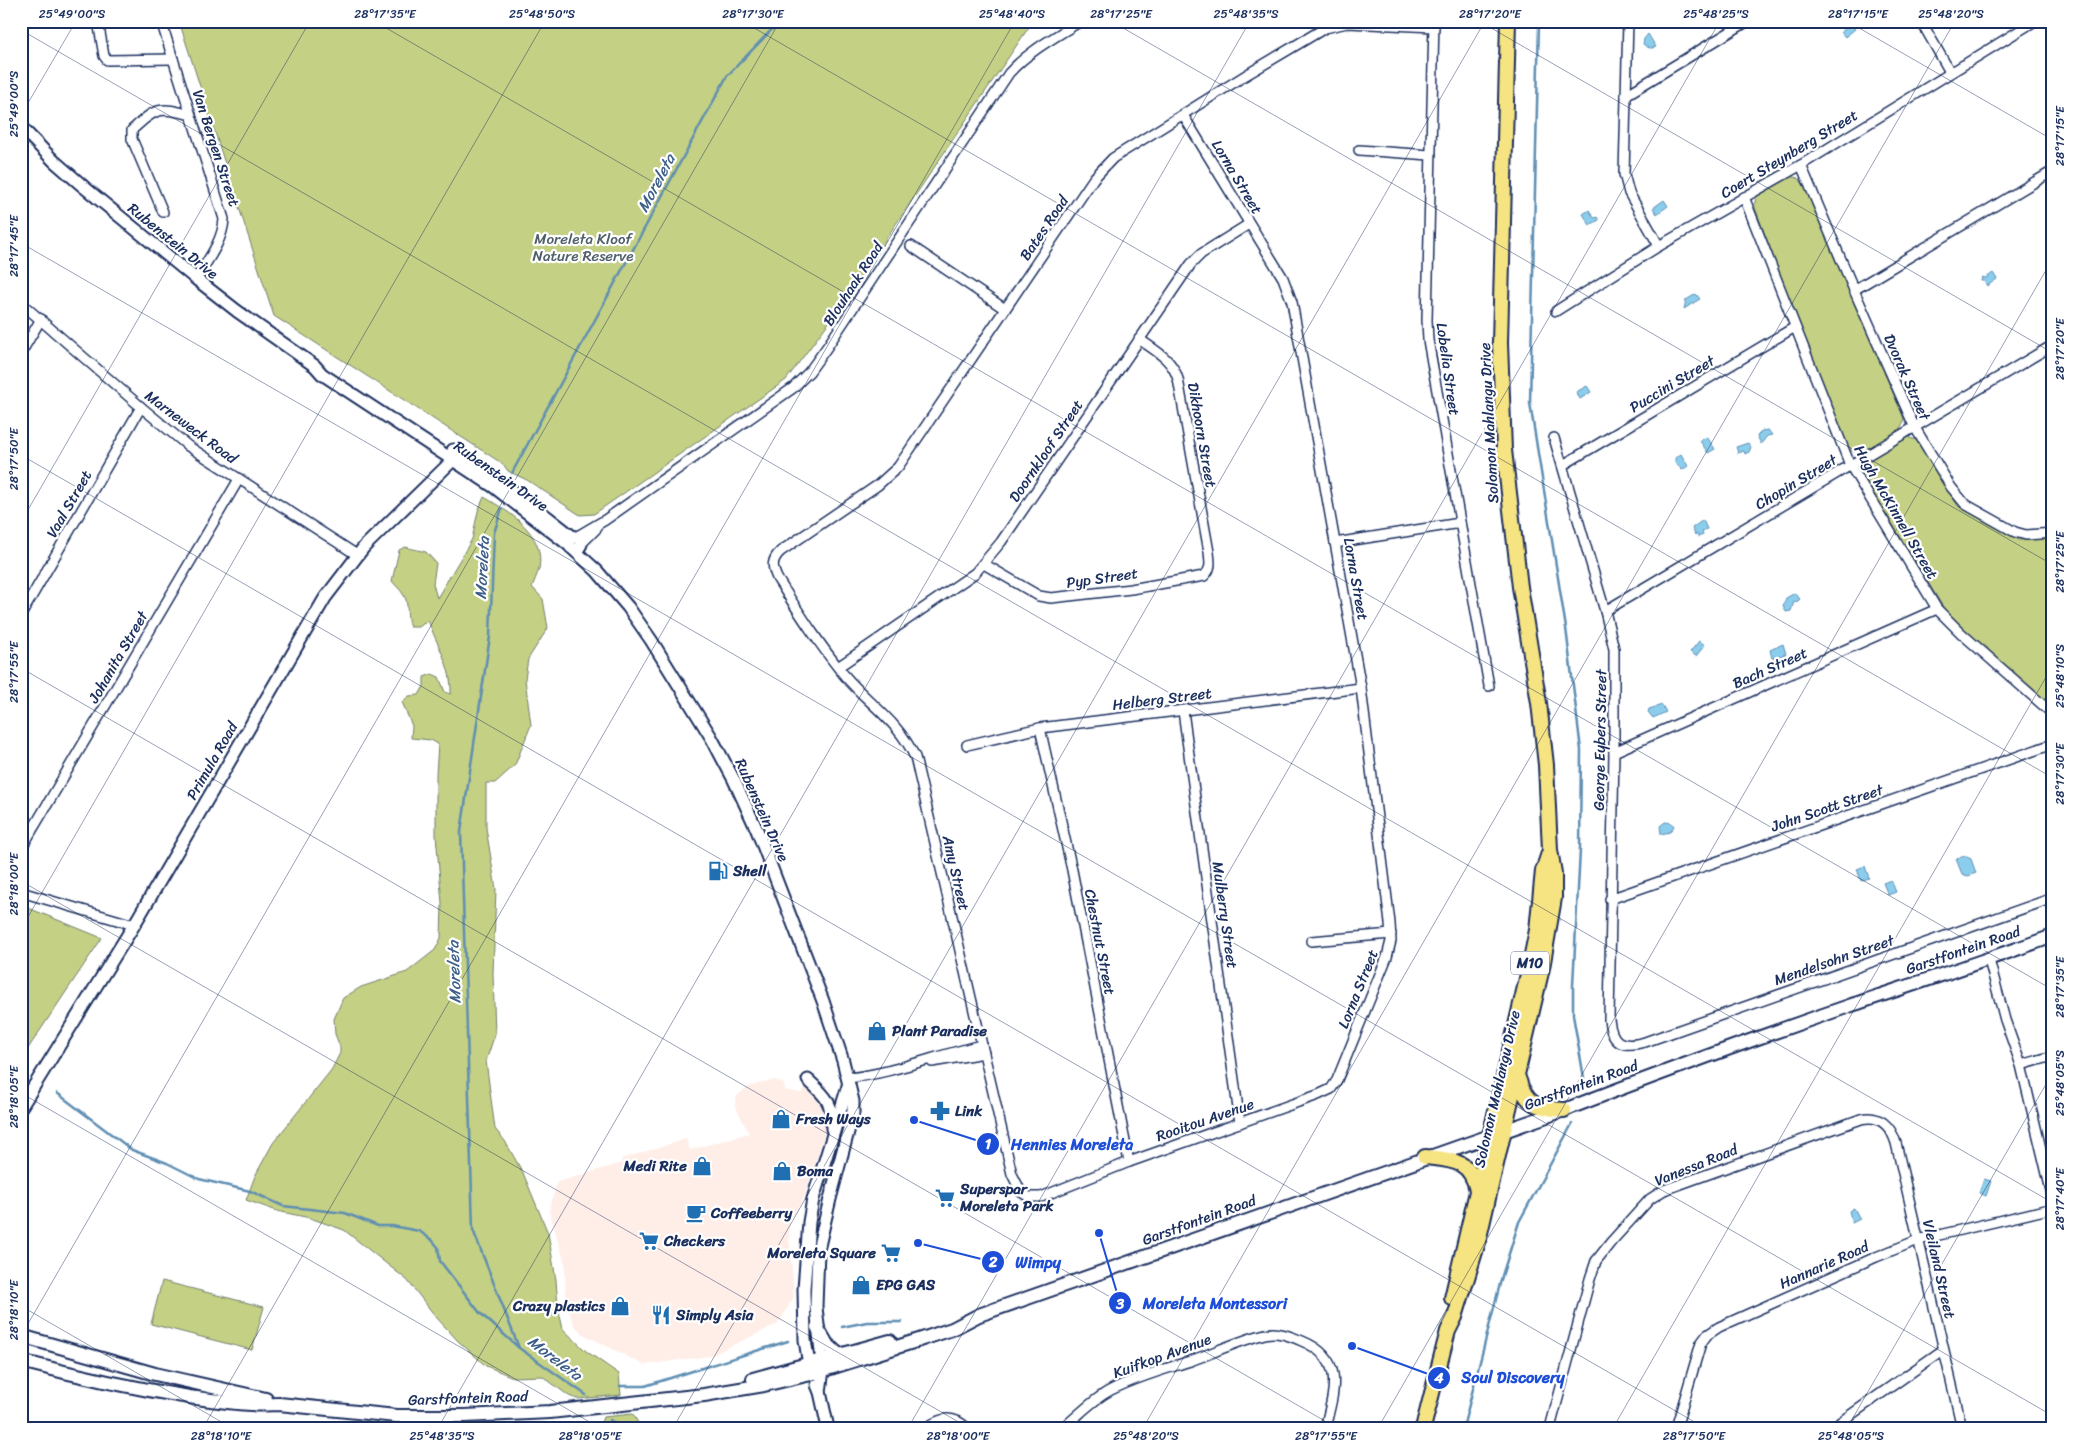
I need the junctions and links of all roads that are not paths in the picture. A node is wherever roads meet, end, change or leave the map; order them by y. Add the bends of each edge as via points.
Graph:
1 (98, 21) edge
2 (161, 21) edge
3 (1081, 21) edge
4 (1508, 21) edge
5 (1628, 21) edge
6 (1748, 21) edge
7 (1920, 21) edge
8 (2035, 21) edge
9 (1434, 24) edge
10 (173, 59) junction
11 (1950, 72) junction
12 (1626, 95) junction
13 (191, 115) junction
14 (1183, 115) junction
15 (21, 127) edge
16 (1359, 150) dead end
17 (1430, 155) junction
18 (1801, 165) junction
19 (2053, 171) edge
20 (1744, 197) junction
21 (163, 212) dead end
22 (1249, 224) junction
23 (911, 246) dead end
24 (1659, 246) junction
25 (196, 279) junction
26 (1854, 290) junction
27 (21, 303) edge
28 (1005, 309) junction
29 (1556, 311) dead end
30 (40, 319) junction
31 (1795, 327) junction
32 (1139, 339) junction
33 (2053, 345) edge
34 (21, 353) edge
35 (141, 407) junction
36 (1914, 426) junction
37 (1554, 438) dead end
38 (455, 457) junction
39 (1563, 464) junction
40 (1850, 466) junction
41 (238, 479) junction
42 (1460, 523) junction
43 (2053, 533) edge
44 (576, 543) junction
45 (1335, 543) junction
46 (1209, 552) joint
47 (357, 555) junction
48 (984, 564) junction
49 (777, 578) joint
50 (1937, 609) junction
51 (1605, 612) junction
52 (21, 615) edge
53 (838, 667) junction
54 (1489, 686) dead end
55 (1361, 688) junction
56 (1183, 711) junction
57 (2053, 714) edge
58 (1040, 728) junction
59 (2053, 744) edge
60 (967, 745) dead end
61 (1614, 752) junction
62 (21, 849) edge
63 (1550, 850) junction
64 (21, 892) edge
65 (2053, 898) edge
66 (1610, 899) junction
67 (134, 925) junction
68 (1391, 934) junction
69 (2053, 936) edge
70 (1312, 941) dead end
71 (1989, 960) junction
72 (1623, 1044) joint
73 (983, 1049) junction
74 (2053, 1056) edge
75 (2021, 1065) junction
76 (1341, 1070) joint
77 (1518, 1077) junction
78 (808, 1080) dead end
79 (848, 1082) junction
80 (21, 1107) edge
81 (1564, 1110) junction
82 (1881, 1121) joint
83 (1240, 1123) junction
84 (1505, 1130) junction
85 (1490, 1136) junction
86 (832, 1141) junction
87 (1425, 1157) junction
88 (1128, 1162) junction
89 (1478, 1190) junction
90 (1041, 1197) joint
91 (2053, 1199) edge
92 (2053, 1208) edge
93 (1918, 1240) junction
94 (979, 1316) junction
95 (817, 1327) junction
96 (1448, 1331) junction
97 (21, 1336) edge
98 (1943, 1350) junction
99 (839, 1355) junction
100 (21, 1361) edge
101 (816, 1367) junction
102 (279, 1404) junction
103 (828, 1428) edge
104 (926, 1428) edge
105 (967, 1428) edge
106 (1063, 1428) edge
107 (1325, 1428) edge
108 (1424, 1428) edge
109 (1550, 1428) edge
110 (1676, 1428) edge
111 (1832, 1428) edge
112 (1962, 1428) edge

1 - 10 street via 107,60
2 - 10 street, Van Bergen Street
3 - 44 street, Blouhaak Road via 1034,51 1009,74 827,347 800,382
4 - 63 main road, Solomon Mahlangu Drive via 1500,343 1504,450 1520,587 1539,703
5 - 12 street
6 - 12 street
7 - 11 street
8 - 11 street, Coert Steynberg Street
9 - 14 street, Bates Road via 1360,24 1325,28
9 - 17 street, Lobelia Street
10 - 13 street, Van Bergen Street
11 - 18 street, Coert Steynberg Street
12 - 24 street via 1625,181
13 - 21 street via 172,109 158,110 132,130 132,139
13 - 25 street, Van Bergen Street via 224,219 219,240
14 - 22 street, Lorna Street
14 - 28 street, Bates Road via 1102,167
15 - 25 street, Rubenstein Drive via 84,188
16 - 17 street
17 - 42 street, Lobelia Street via 1428,340
18 - 20 street, Coert Steynberg Street
18 - 26 street, Dvorak Street
19 - 26 street
20 - 24 street, Coert Steynberg Street
20 - 31 street, Hugh McKinnell Street
22 - 32 street, Doornkloof Street via 1190,264
22 - 45 street, Lorna Street via 1283,278 1292,302
23 - 28 street
24 - 29 street, Coert Steynberg Street
25 - 38 street, Rubenstein Drive via 322,374
26 - 36 street, Dvorak Street
27 - 30 street, Marneweck Road
28 - 49 street, Bates Road via 898,467 878,485 776,555 772,569
30 - 34 street
30 - 35 street, Marneweck Road
31 - 39 street, Puccini Street
31 - 40 street, Hugh McKinnell Street
32 - 46 street, Dikhoorn Street via 1163,356 1176,373
32 - 48 street, Doornkloof Street
33 - 36 street, Chopin Street
35 - 41 street, Marneweck Road via 188,446
35 - 52 street, Vaal Street
36 - 40 street, Chopin Street
36 - 43 street, Dvorak Street via 1950,487 1965,504 2015,532 2026,535
37 - 39 street, George Eybers Street
38 - 44 street, Rubenstein Drive
38 - 47 street, Primula Road
39 - 51 street, George Eybers Street
40 - 50 street, Hugh McKinnell Street
40 - 51 street, Chopin Street
41 - 47 street, Marneweck Road
41 - 62 street, Johanita Street
42 - 45 street
42 - 54 street, Lobelia Street
44 - 79 street, Rubenstein Drive via 651,640 734,780 757,830 823,1002
45 - 55 street, Lorna Street
46 - 48 street, Pyp Street via 1210,568 1204,576 1051,598 1039,596
47 - 67 street, Primula Road via 313,617
48 - 53 street, Doornkloof Street
49 - 53 street, Amy Street
50 - 57 street, Hugh McKinnell Street
50 - 61 street, Bach Street
51 - 61 street, George Eybers Street via 1614,657
53 - 73 street, Amy Street via 908,742
55 - 56 street, Helberg Street
55 - 68 street, Lorna Street
56 - 58 street, Helberg Street
56 - 83 street, Mulberry Street
58 - 60 street, Helberg Street
58 - 88 street, Chestnut Street via 1072,870
59 - 66 street, John Scott Street
61 - 66 street, George Eybers Street
63 - 77 main road, Solomon Mahlangu Drive / M10 via 1554,898
63 - 85 main road, Solomon Mahlangu Drive / M10 via 1543,871 1537,930 1528,974
64 - 67 street
65 - 72 street, Mendelsohn Street via 1645,1042
66 - 72 street, George Eybers Street via 1609,1020 1613,1034
67 - 80 street, Primula Road
68 - 70 street
68 - 76 street, Lorna Street via 1386,957
69 - 71 main road, Garstfontein Road
71 - 75 street
71 - 81 main road, Garstfontein Road via 1849,1006
73 - 79 street via 949,1052
73 - 90 street, Amy Street via 1016,1186 1024,1195
74 - 75 street
75 - 91 street
76 - 83 street, Rooitou Avenue via 1336,1083 1327,1091
77 - 81 main road via 1522,1092 1532,1102 1547,1109
77 - 84 main road, Solomon Mahlangu Drive / M10
78 - 86 street via 831,1106
79 - 86 street
79 - 95 street, Rubenstein Drive via 853,1112 818,1250
81 - 84 main road, Garstfontein Road
82 - 93 street, Vleiland Street via 1896,1143
82 - 109 street, Vanessa Road via 1861,1119 1702,1175 1664,1190 1650,1200 1596,1261
83 - 88 street, Rooitou Avenue
84 - 85 main road, Garstfontein Road
84 - 96 main road, Solomon Mahlangu Drive via 1478,1242
85 - 87 main road, Garstfontein Road
85 - 89 main road, Solomon Mahlangu Drive
86 - 101 street via 813,1199 804,1289 806,1340
87 - 89 main road via 1459,1162 1471,1172
87 - 94 main road, Garstfontein Road
88 - 90 street, Rooitou Avenue
89 - 96 main road, Solomon Mahlangu Drive via 1447,1316
92 - 93 street, Hannarie Road
93 - 98 street, Vleiland Street
93 - 110 street, Hannarie Road via 1744,1315 1707,1335 1697,1352
94 - 99 main road, Garstfontein Road via 964,1317
94 - 101 main road, Garstfontein Road via 916,1342
95 - 99 main road via 827,1344
95 - 101 street, Rubenstein Drive
96 - 108 main road, Solomon Mahlangu Drive
97 - 102 main road, Garstfontein Road via 155,1374 265,1398
98 - 111 street
98 - 112 street, Vleiland Street
99 - 101 main road, Garstfontein Road
100 - 102 main road, Garstfontein Road via 79,1377 154,1391 218,1401
101 - 102 main road, Garstfontein Road via 657,1400 550,1412 396,1416
101 - 103 street
104 - 105 street via 946,1418 958,1420
106 - 107 street, Kuifkop Avenue via 1110,1390 1265,1334 1282,1334 1308,1343 1323,1354 1334,1372 1334,1391

